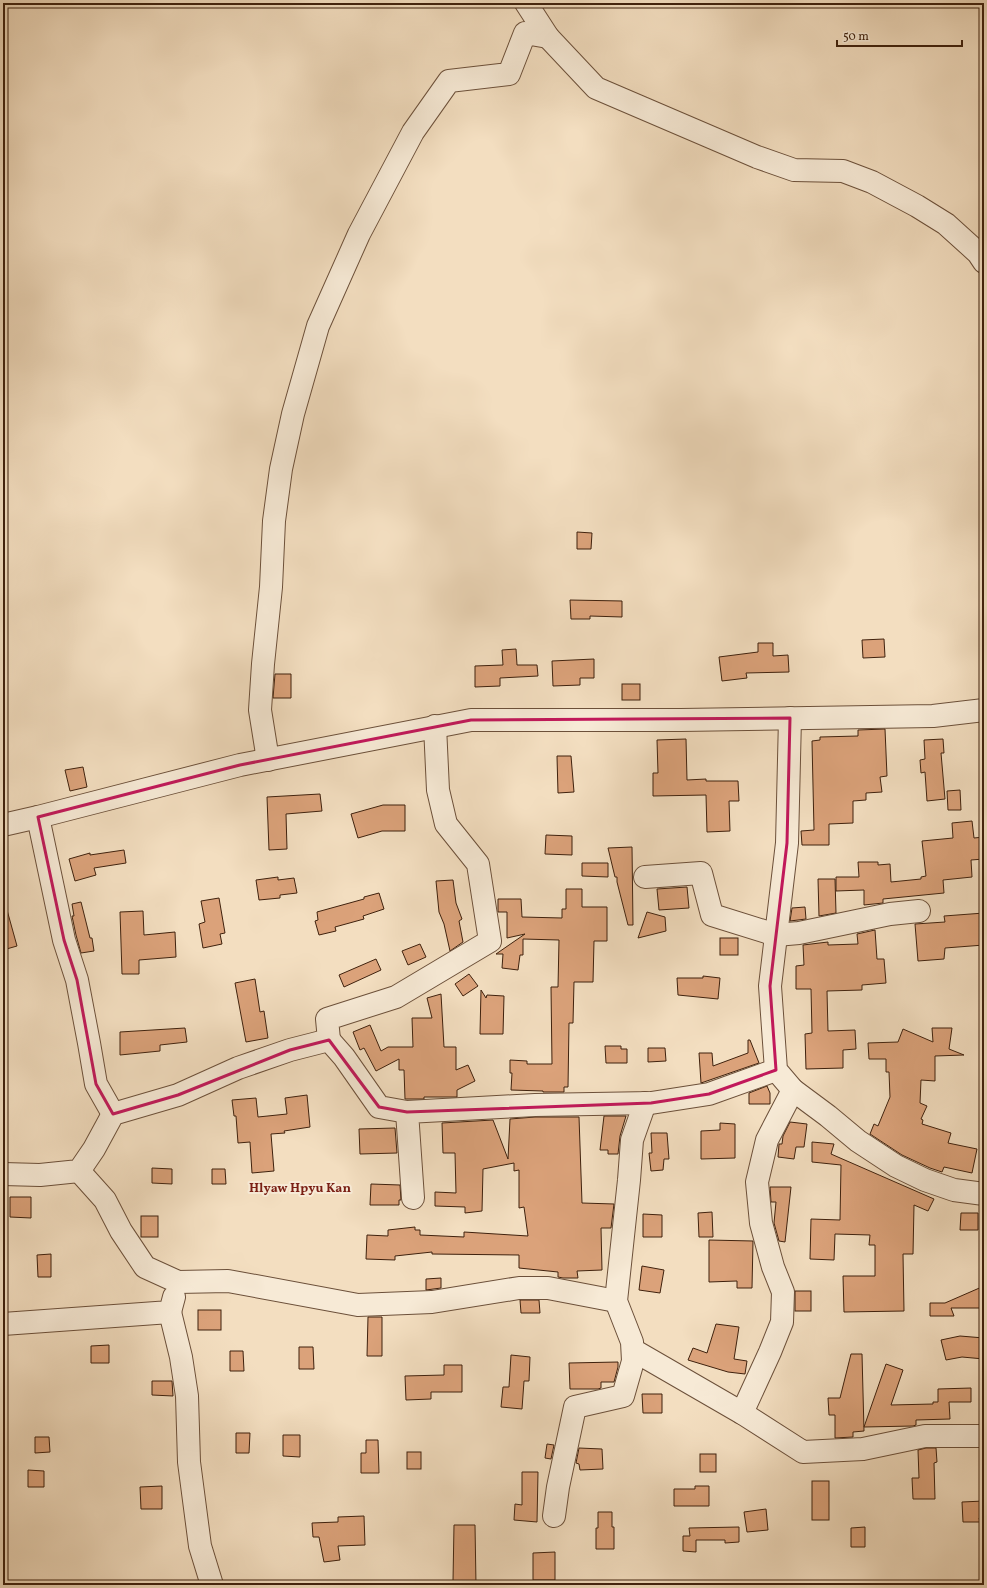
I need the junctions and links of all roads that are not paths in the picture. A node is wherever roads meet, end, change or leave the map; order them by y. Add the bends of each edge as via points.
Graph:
1 (526, 3) edge
2 (548, 37) junction
3 (984, 262) edge
4 (984, 710) edge
5 (790, 718) junction
6 (435, 726) junction
7 (268, 760) junction
8 (38, 818) junction
9 (3, 825) edge
10 (645, 877) dead end
11 (919, 912) dead end
12 (776, 935) junction
13 (330, 1040) junction
14 (776, 1070) junction
15 (793, 1090) junction
16 (645, 1103) junction
17 (407, 1112) junction
18 (113, 1114) junction
19 (79, 1171) junction
20 (3, 1174) edge
21 (984, 1194) edge
22 (413, 1198) dead end
23 (178, 1282) junction
24 (616, 1301) junction
25 (170, 1312) junction
26 (3, 1324) edge
27 (633, 1350) junction
28 (742, 1413) junction
29 (984, 1436) edge
30 (554, 1516) dead end
31 (212, 1585) edge

1 - 2 street
2 - 3 street via 596,88 757,157 794,170 843,171 872,182 946,224 978,253
2 - 7 street via 525,33 509,74 449,81 413,132 359,234 318,326 293,414 281,469 274,521 260,710
4 - 5 street via 933,716
5 - 6 street via 470,720
5 - 12 street via 787,843
6 - 7 street
6 - 13 street via 438,790 446,824 478,864 490,941 396,997 327,1019
7 - 8 street
8 - 9 street
8 - 18 street via 64,940 77,980 96,1084
10 - 12 street via 701,873 712,915
11 - 12 street via 890,914 799,933
12 - 14 street via 770,986
13 - 17 street via 379,1107
13 - 18 street via 290,1050 238,1068 178,1095
14 - 15 street
14 - 16 street via 709,1094
15 - 21 street via 858,1141 896,1166 954,1190
15 - 28 street via 767,1140 757,1182 762,1223 773,1267 783,1292 782,1322
16 - 17 street via 535,1105
16 - 24 street via 632,1140
17 - 22 street
18 - 19 street
19 - 20 street via 40,1175
19 - 23 street via 105,1200 121,1231 145,1267
23 - 24 street via 228,1281 358,1305 432,1302 519,1288 548,1288
23 - 25 street
24 - 27 street
25 - 26 street
25 - 31 street via 187,1396 188,1462 200,1546
27 - 28 street
27 - 30 street via 633,1361 623,1396 575,1407
28 - 29 street via 803,1452 863,1449 925,1436

